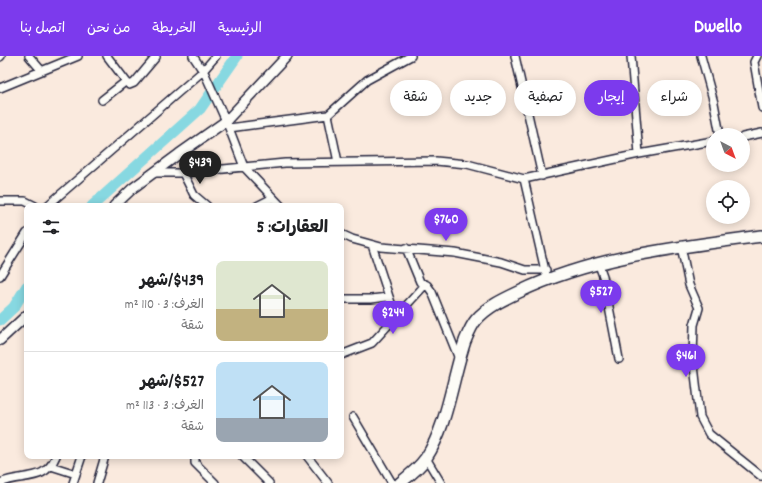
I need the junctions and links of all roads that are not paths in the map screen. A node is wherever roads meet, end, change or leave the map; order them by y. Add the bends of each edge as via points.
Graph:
1 (29, 56) edge
2 (78, 56) edge
3 (107, 56) edge
4 (193, 56) edge
5 (216, 56) edge
6 (287, 56) edge
7 (411, 56) edge
8 (515, 56) edge
9 (631, 56) edge
10 (701, 56) edge
11 (757, 56) edge
12 (156, 57) edge
13 (41, 70) junction
14 (204, 72) junction
15 (125, 82) junction
16 (0, 88) edge
17 (102, 100) dead end
18 (762, 108) edge
19 (328, 115) junction
20 (226, 122) junction
21 (719, 128) edge
22 (762, 133) edge
23 (750, 135) edge
24 (706, 142) edge
25 (639, 154) junction
26 (338, 162) junction
27 (244, 167) junction
28 (154, 173) junction
29 (183, 173) junction
30 (542, 176) junction
31 (524, 179) junction
32 (273, 198) junction
33 (0, 201) edge
34 (29, 203) edge
35 (51, 203) edge
36 (117, 203) edge
37 (203, 203) edge
38 (263, 203) edge
39 (278, 203) edge
40 (344, 235) edge
41 (762, 236) edge
42 (24, 238) edge
43 (372, 245) junction
44 (682, 246) junction
45 (406, 248) junction
46 (599, 265) junction
47 (546, 275) junction
48 (0, 276) edge
49 (425, 285) junction
50 (388, 297) junction
51 (344, 299) edge
52 (24, 318) edge
53 (396, 318) junction
54 (0, 340) edge
55 (344, 354) edge
56 (459, 359) junction
57 (619, 359) dead end
58 (353, 417) dead end
59 (426, 458) junction
60 (54, 459) edge
61 (81, 459) edge
62 (104, 459) edge
63 (195, 459) edge
64 (245, 459) edge
65 (309, 459) edge
66 (51, 466) junction
67 (76, 474) junction
68 (761, 476) dead end
69 (32, 481) edge
70 (0, 483) edge
71 (73, 483) edge
72 (97, 483) edge
73 (215, 483) edge
74 (269, 483) edge
75 (328, 483) edge
76 (392, 483) edge
77 (400, 483) edge
78 (441, 483) edge

1 - 13 street
2 - 13 street
3 - 15 street
4 - 14 street
5 - 14 street
6 - 20 street
7 - 19 street via 367,80
8 - 30 street
9 - 25 street
10 - 21 street
11 - 18 street via 754,62
12 - 15 street via 134,83 129,85
13 - 16 street
14 - 20 street
14 - 35 street
15 - 17 street
19 - 20 street
19 - 26 street
20 - 27 street
20 - 28 street
22 - 23 street
24 - 25 street
25 - 30 street
26 - 27 street
26 - 31 street via 451,161
27 - 29 street
27 - 32 street
28 - 29 street
28 - 36 street
29 - 37 street via 194,195
30 - 31 street
31 - 47 street
32 - 38 street
32 - 39 street
33 - 34 street
40 - 43 street
41 - 44 main road
42 - 48 street
43 - 45 street
43 - 50 street
44 - 46 main road
44 - 68 street via 690,285 699,308 694,325 693,357 700,417 709,434
45 - 47 street via 455,253 501,262
45 - 49 street via 420,282
46 - 47 main road
46 - 57 street
47 - 56 main road via 502,300 475,320
49 - 53 street
49 - 56 street via 432,292
50 - 51 street
50 - 53 street
52 - 54 street
53 - 55 street via 372,343
56 - 59 main road via 442,421
58 - 76 street
59 - 77 main road
59 - 78 street
60 - 66 street
61 - 67 street
62 - 72 street
63 - 73 street via 195,463
64 - 74 street
65 - 75 street
66 - 67 street
66 - 69 street via 43,475
67 - 71 street
69 - 70 street via 14,479

